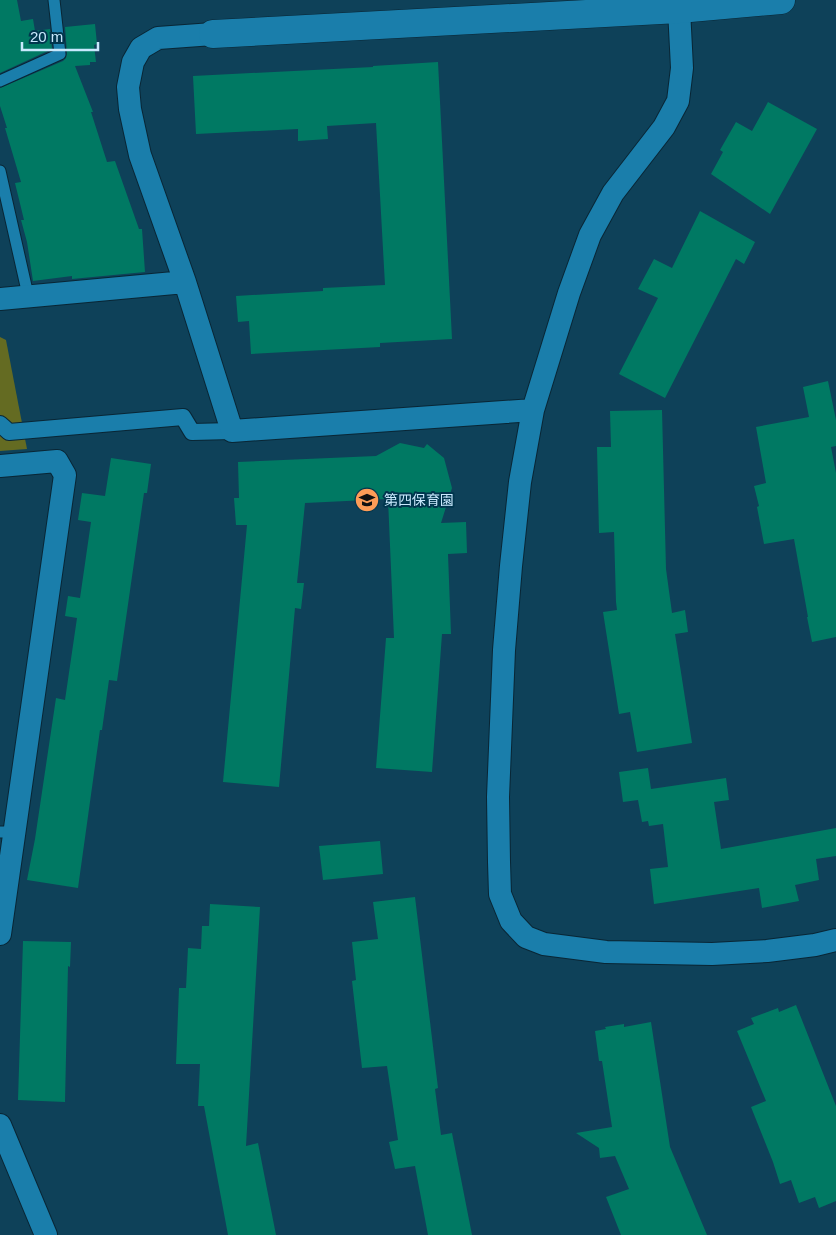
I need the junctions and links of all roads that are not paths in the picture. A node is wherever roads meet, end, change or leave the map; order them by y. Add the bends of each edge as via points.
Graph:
1 (54, 0) edge
2 (781, 0) edge
3 (678, 9) junction
4 (214, 34) joint
5 (0, 82) edge
6 (0, 171) edge
7 (5, 220) edge
8 (185, 282) junction
9 (28, 295) junction
10 (0, 299) edge
11 (533, 410) junction
12 (0, 424) edge
13 (232, 431) junction
14 (0, 466) edge
15 (8, 832) edge
16 (0, 934) edge
17 (836, 940) edge
18 (0, 1125) edge
19 (46, 1235) edge

1 - 5 lane via 60,54
2 - 3 street
3 - 4 street
3 - 11 street via 682,68 678,101 664,127 613,193 590,235
4 - 8 street via 158,38 141,48 133,62 128,87 140,155
6 - 7 lane
7 - 9 lane
8 - 9 street
8 - 13 street
9 - 10 street
11 - 13 street
11 - 17 street via 520,482 504,650 498,797 499,862 500,894 511,921 526,937 544,944 606,952 712,954 815,945
12 - 13 street via 9,432 183,417 192,432
14 - 15 street via 57,460 65,474
15 - 16 street
18 - 19 street

